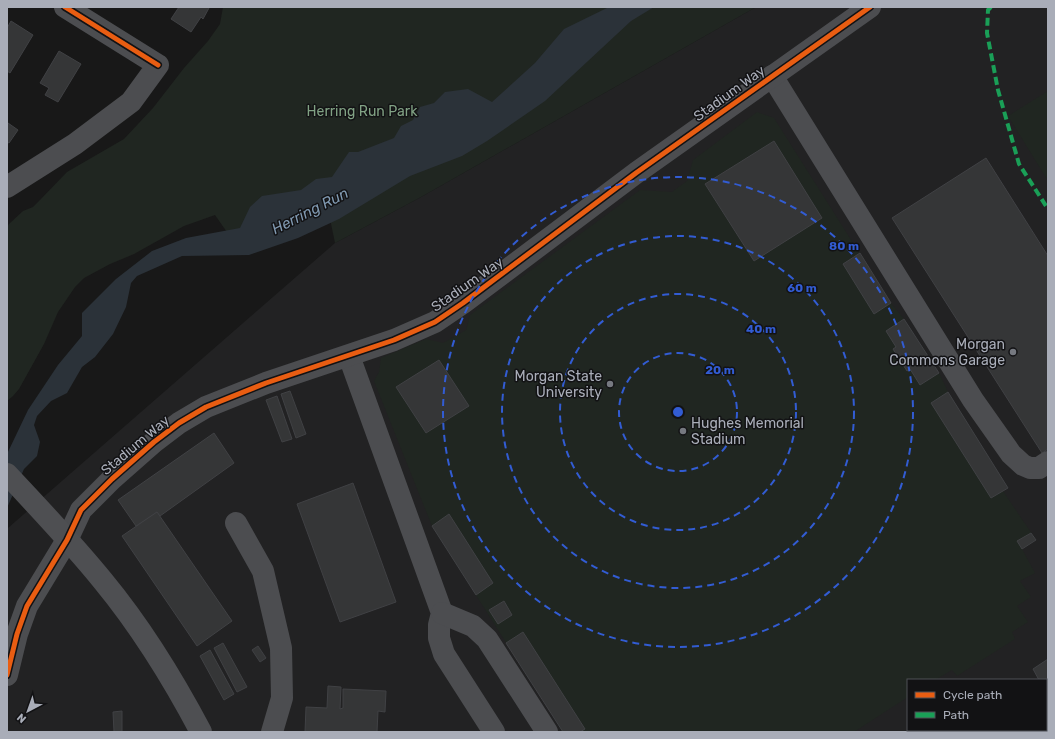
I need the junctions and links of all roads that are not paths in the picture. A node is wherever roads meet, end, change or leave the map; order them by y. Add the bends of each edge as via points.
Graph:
1 (65, 7) edge
2 (870, 7) edge
3 (772, 76) junction
4 (7, 187) edge
5 (349, 356) junction
6 (1048, 462) edge
7 (7, 474) edge
8 (236, 523) dead end
9 (67, 540) junction
10 (442, 613) junction
11 (7, 675) edge
12 (201, 732) edge
13 (272, 732) edge
14 (494, 732) edge
15 (547, 732) edge

1 - 4 street via 158,65 131,102 75,144
2 - 3 street, Stadium Way
3 - 5 street, Stadium Way via 435,322
3 - 6 street via 973,400 1011,454 1030,468 1039,468
5 - 9 street, Stadium Way via 259,386 206,407 179,423 112,479 81,510
5 - 10 street
7 - 9 main road
8 - 13 street via 263,571 281,648 282,698
9 - 11 street, Stadium Way via 27,606
9 - 12 main road via 104,581 138,627 169,674
10 - 14 street via 439,638 444,654
10 - 15 street via 473,626 487,639

